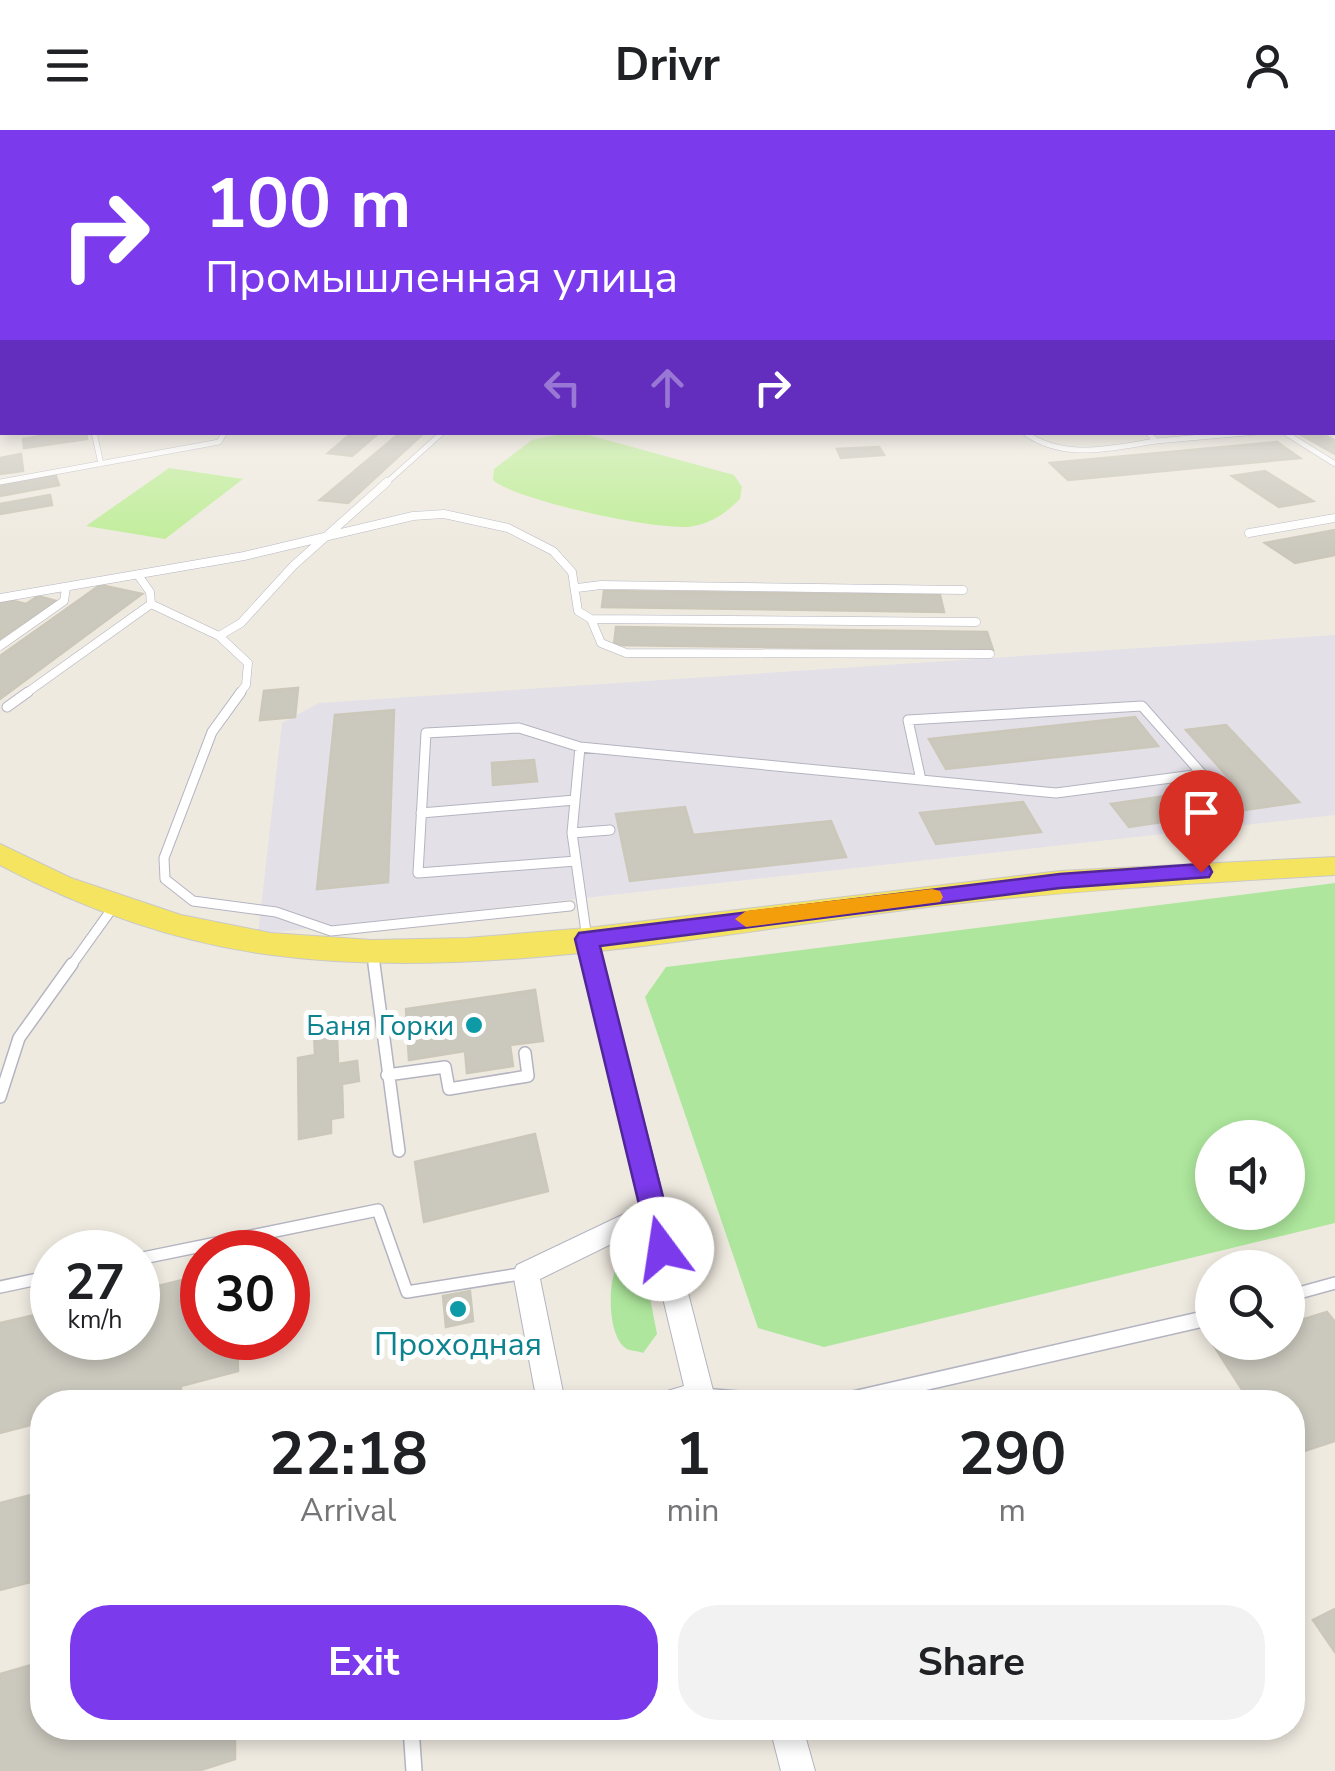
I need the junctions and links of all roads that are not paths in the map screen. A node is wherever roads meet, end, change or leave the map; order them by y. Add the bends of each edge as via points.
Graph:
1 (95, 435) edge
2 (223, 435) edge
3 (440, 435) edge
4 (1028, 435) edge
5 (1149, 435) edge
6 (1223, 435) edge
7 (1289, 435) edge
8 (1156, 441) junction
9 (101, 464) junction
10 (1335, 464) edge
11 (0, 482) edge
12 (1335, 518) edge
13 (1250, 533) dead end
14 (327, 538) junction
15 (138, 575) junction
16 (66, 588) junction
17 (577, 588) junction
18 (963, 590) dead end
19 (0, 598) edge
20 (151, 604) junction
21 (590, 619) junction
22 (976, 622) dead end
23 (219, 636) junction
24 (0, 646) edge
25 (990, 654) dead end
26 (7, 707) dead end
27 (580, 746) junction
28 (921, 780) junction
29 (575, 800) junction
30 (421, 813) junction
31 (610, 830) dead end
32 (572, 833) junction
33 (0, 853) edge
34 (576, 861) junction
35 (1335, 866) edge
36 (114, 904) junction
37 (570, 906) dead end
38 (587, 939) junction
39 (372, 951) junction
40 (525, 1053) dead end
41 (387, 1076) junction
42 (0, 1097) edge
43 (399, 1152) dead end
44 (652, 1212) junction
45 (160, 1255) edge
46 (526, 1273) junction
47 (30, 1281) edge
48 (1335, 1283) edge
49 (0, 1287) edge
50 (1305, 1291) edge
51 (1195, 1321) edge
52 (549, 1390) edge
53 (690, 1390) edge
54 (893, 1390) edge
55 (411, 1740) edge
56 (790, 1740) edge
57 (414, 1771) edge
58 (798, 1771) edge

1 - 9 lane
2 - 9 lane via 219,442
3 - 14 lane
4 - 8 lane via 1043,447 1066,450
5 - 8 lane
6 - 8 lane
7 - 10 lane
9 - 11 lane
12 - 13 lane
14 - 15 lane
14 - 17 lane via 401,515 447,514 533,541 564,561
14 - 23 lane via 241,623
15 - 16 lane
15 - 20 lane
16 - 19 lane
16 - 24 lane via 64,601
17 - 18 lane
17 - 21 lane via 578,611
20 - 23 lane
20 - 26 lane
21 - 22 lane
21 - 25 lane via 601,643 626,654
23 - 37 lane via 248,663 246,685 212,732 164,858 165,879 193,901 276,912 332,931
27 - 28 lane
27 - 29 lane
27 - 30 lane via 518,728 426,733
28 - 28 lane via 1056,794 1202,774 1142,706 908,720
29 - 30 lane
29 - 32 lane
30 - 34 lane via 418,873
31 - 32 lane
32 - 34 lane
33 - 36 main road
34 - 38 lane
35 - 38 main road via 1060,881
36 - 39 main road via 271,944
36 - 42 lane via 19,1038
38 - 39 main road
38 - 44 street
39 - 41 lane
40 - 41 lane via 528,1076 489,1083 450,1089 445,1066
41 - 43 lane
44 - 46 street
44 - 53 street
45 - 46 lane via 378,1210 406,1292
46 - 52 street
47 - 49 lane
48 - 50 lane
51 - 54 lane
55 - 57 lane
56 - 58 street

